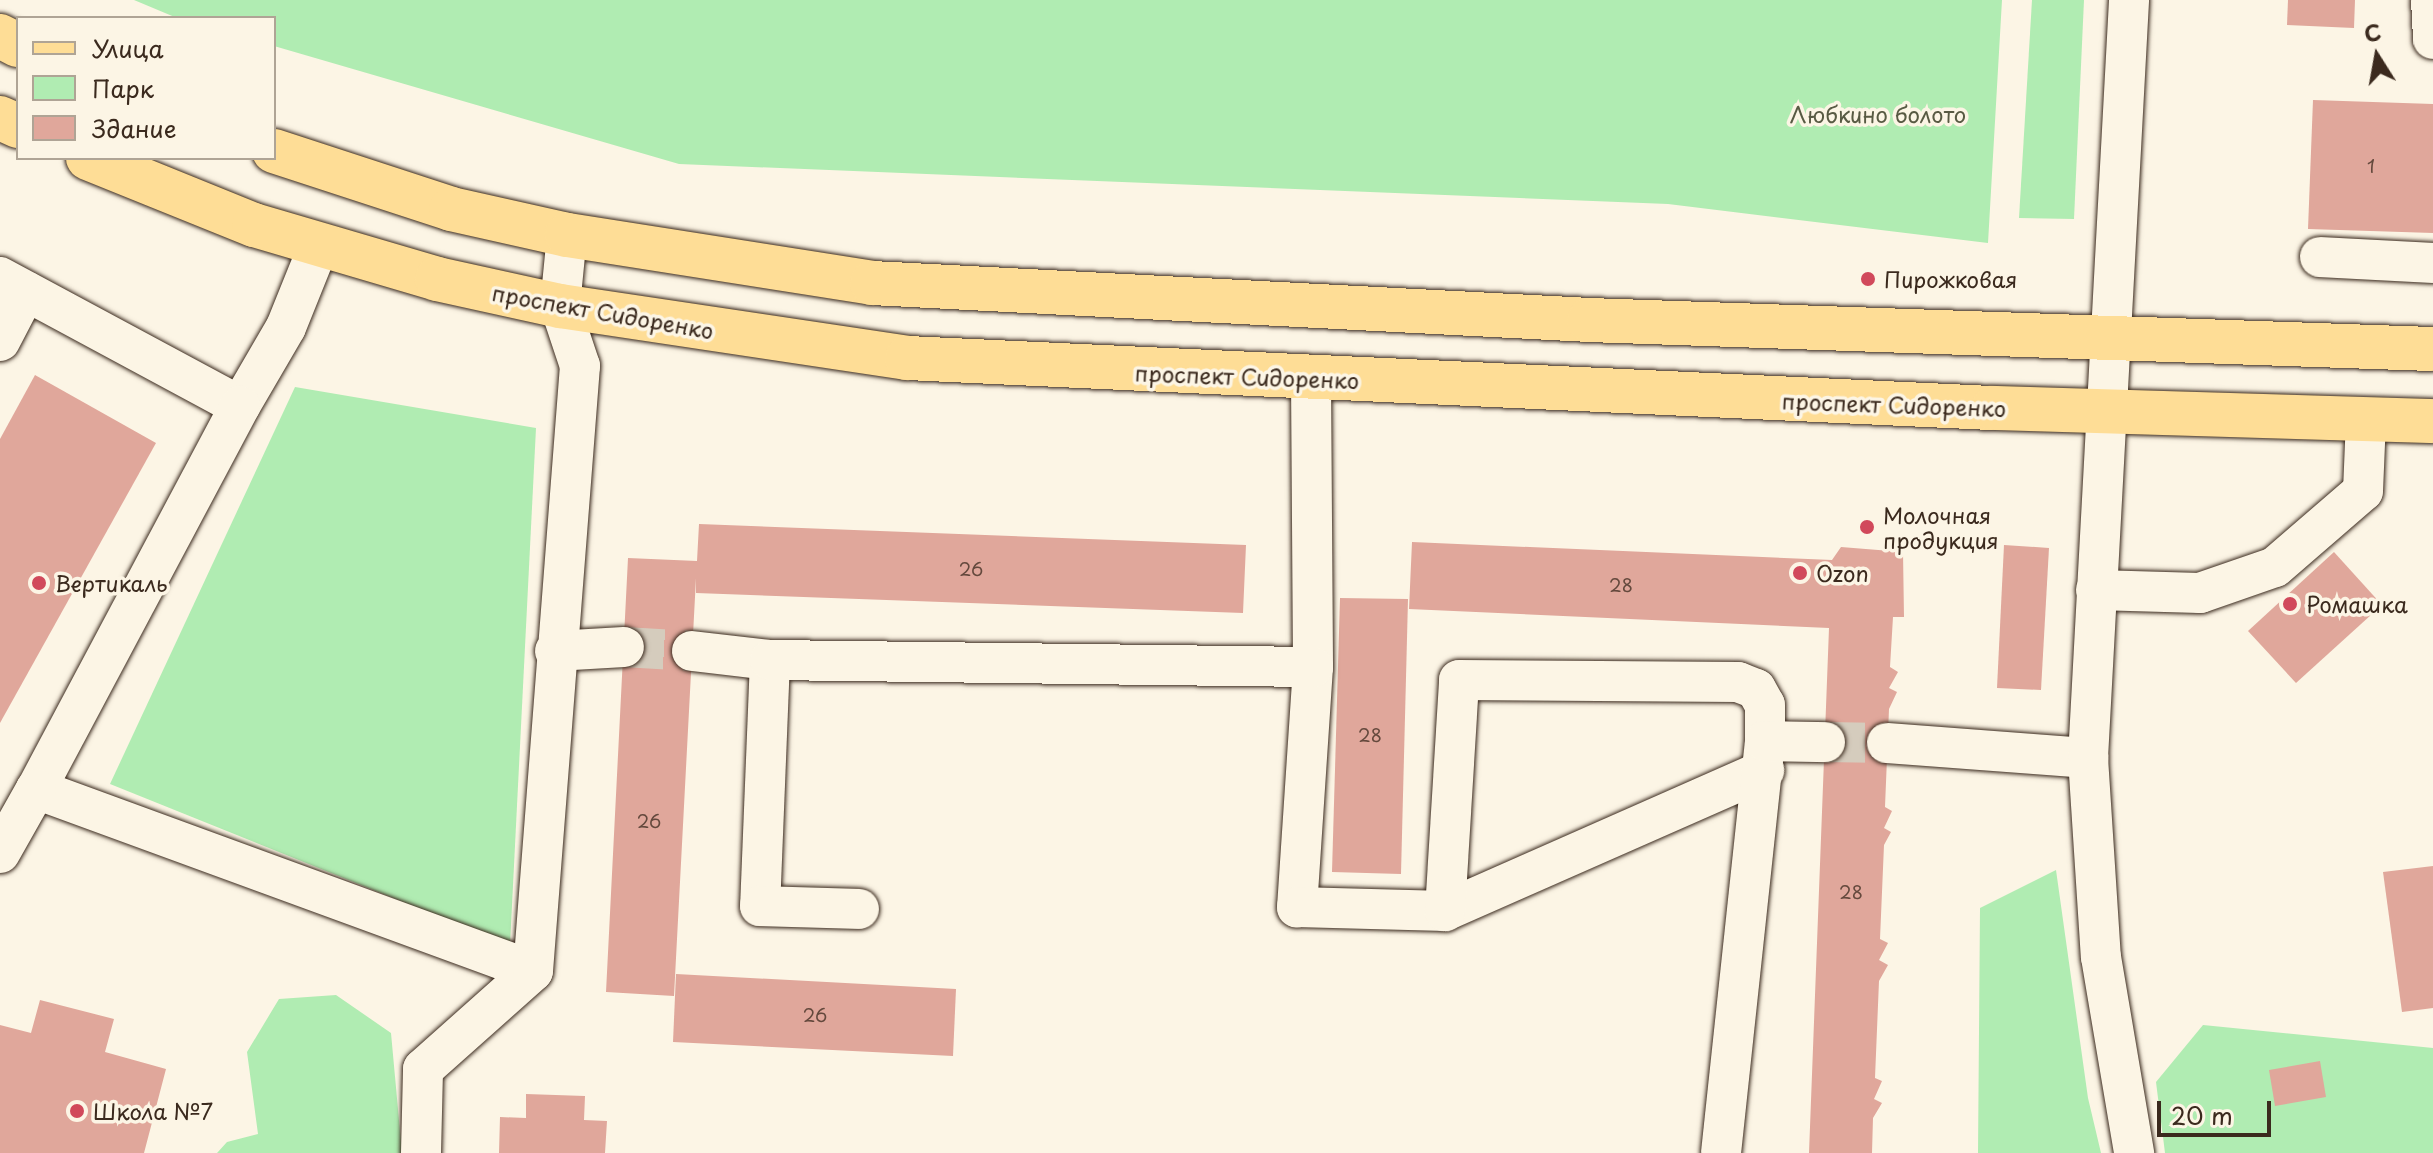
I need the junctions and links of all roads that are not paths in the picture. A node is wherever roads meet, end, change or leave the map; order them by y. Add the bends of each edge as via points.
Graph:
1 (2129, 0) edge
2 (2431, 0) edge
3 (2433, 39) edge
4 (276, 152) edge
5 (93, 160) edge
6 (567, 235) junction
7 (319, 245) junction
8 (2320, 257) dead end
9 (2433, 263) edge
10 (13, 284) edge
11 (560, 306) junction
12 (2111, 337) junction
13 (0, 341) edge
14 (2433, 349) edge
15 (1311, 378) junction
16 (240, 406) junction
17 (2105, 411) junction
18 (2366, 419) junction
19 (2433, 421) edge
20 (2096, 590) junction
21 (624, 647) tunnel mouth
22 (555, 651) junction
23 (692, 651) tunnel mouth
24 (770, 660) junction
25 (1313, 667) junction
26 (1825, 742) tunnel mouth
27 (1887, 743) tunnel mouth
28 (1765, 755) junction
29 (2088, 758) junction
30 (36, 789) junction
31 (0, 853) edge
32 (859, 909) dead end
33 (1445, 911) junction
34 (533, 971) junction
35 (421, 1153) edge
36 (1721, 1153) edge
37 (2134, 1153) edge

1 - 12 street
2 - 3 street
4 - 6 main road via 451,209
5 - 7 main road, проспект Сидоренко
6 - 11 street
6 - 12 main road via 872,283 1527,318
7 - 11 main road, проспект Сидоренко
7 - 16 street via 286,327
8 - 9 street
10 - 13 street
10 - 16 street
11 - 15 main road, проспект Сидоренко via 907,358
11 - 22 street via 580,366
12 - 14 main road
12 - 17 street
15 - 17 main road, проспект Сидоренко
15 - 25 street
16 - 30 street
17 - 18 main road, проспект Сидоренко
17 - 20 street
18 - 19 main road, проспект Сидоренко
18 - 20 street via 2363,491 2275,567 2200,593
20 - 29 street
21 - 22 street
22 - 34 street
23 - 24 street
24 - 25 street
24 - 32 street via 760,906
25 - 33 street via 1297,907
26 - 28 street
27 - 29 street
28 - 33 street
28 - 33 street via 1765,705 1756,689 1738,682 1459,680
28 - 36 street
29 - 37 street via 2101,957
30 - 31 street
30 - 34 street
34 - 35 street via 423,1069

